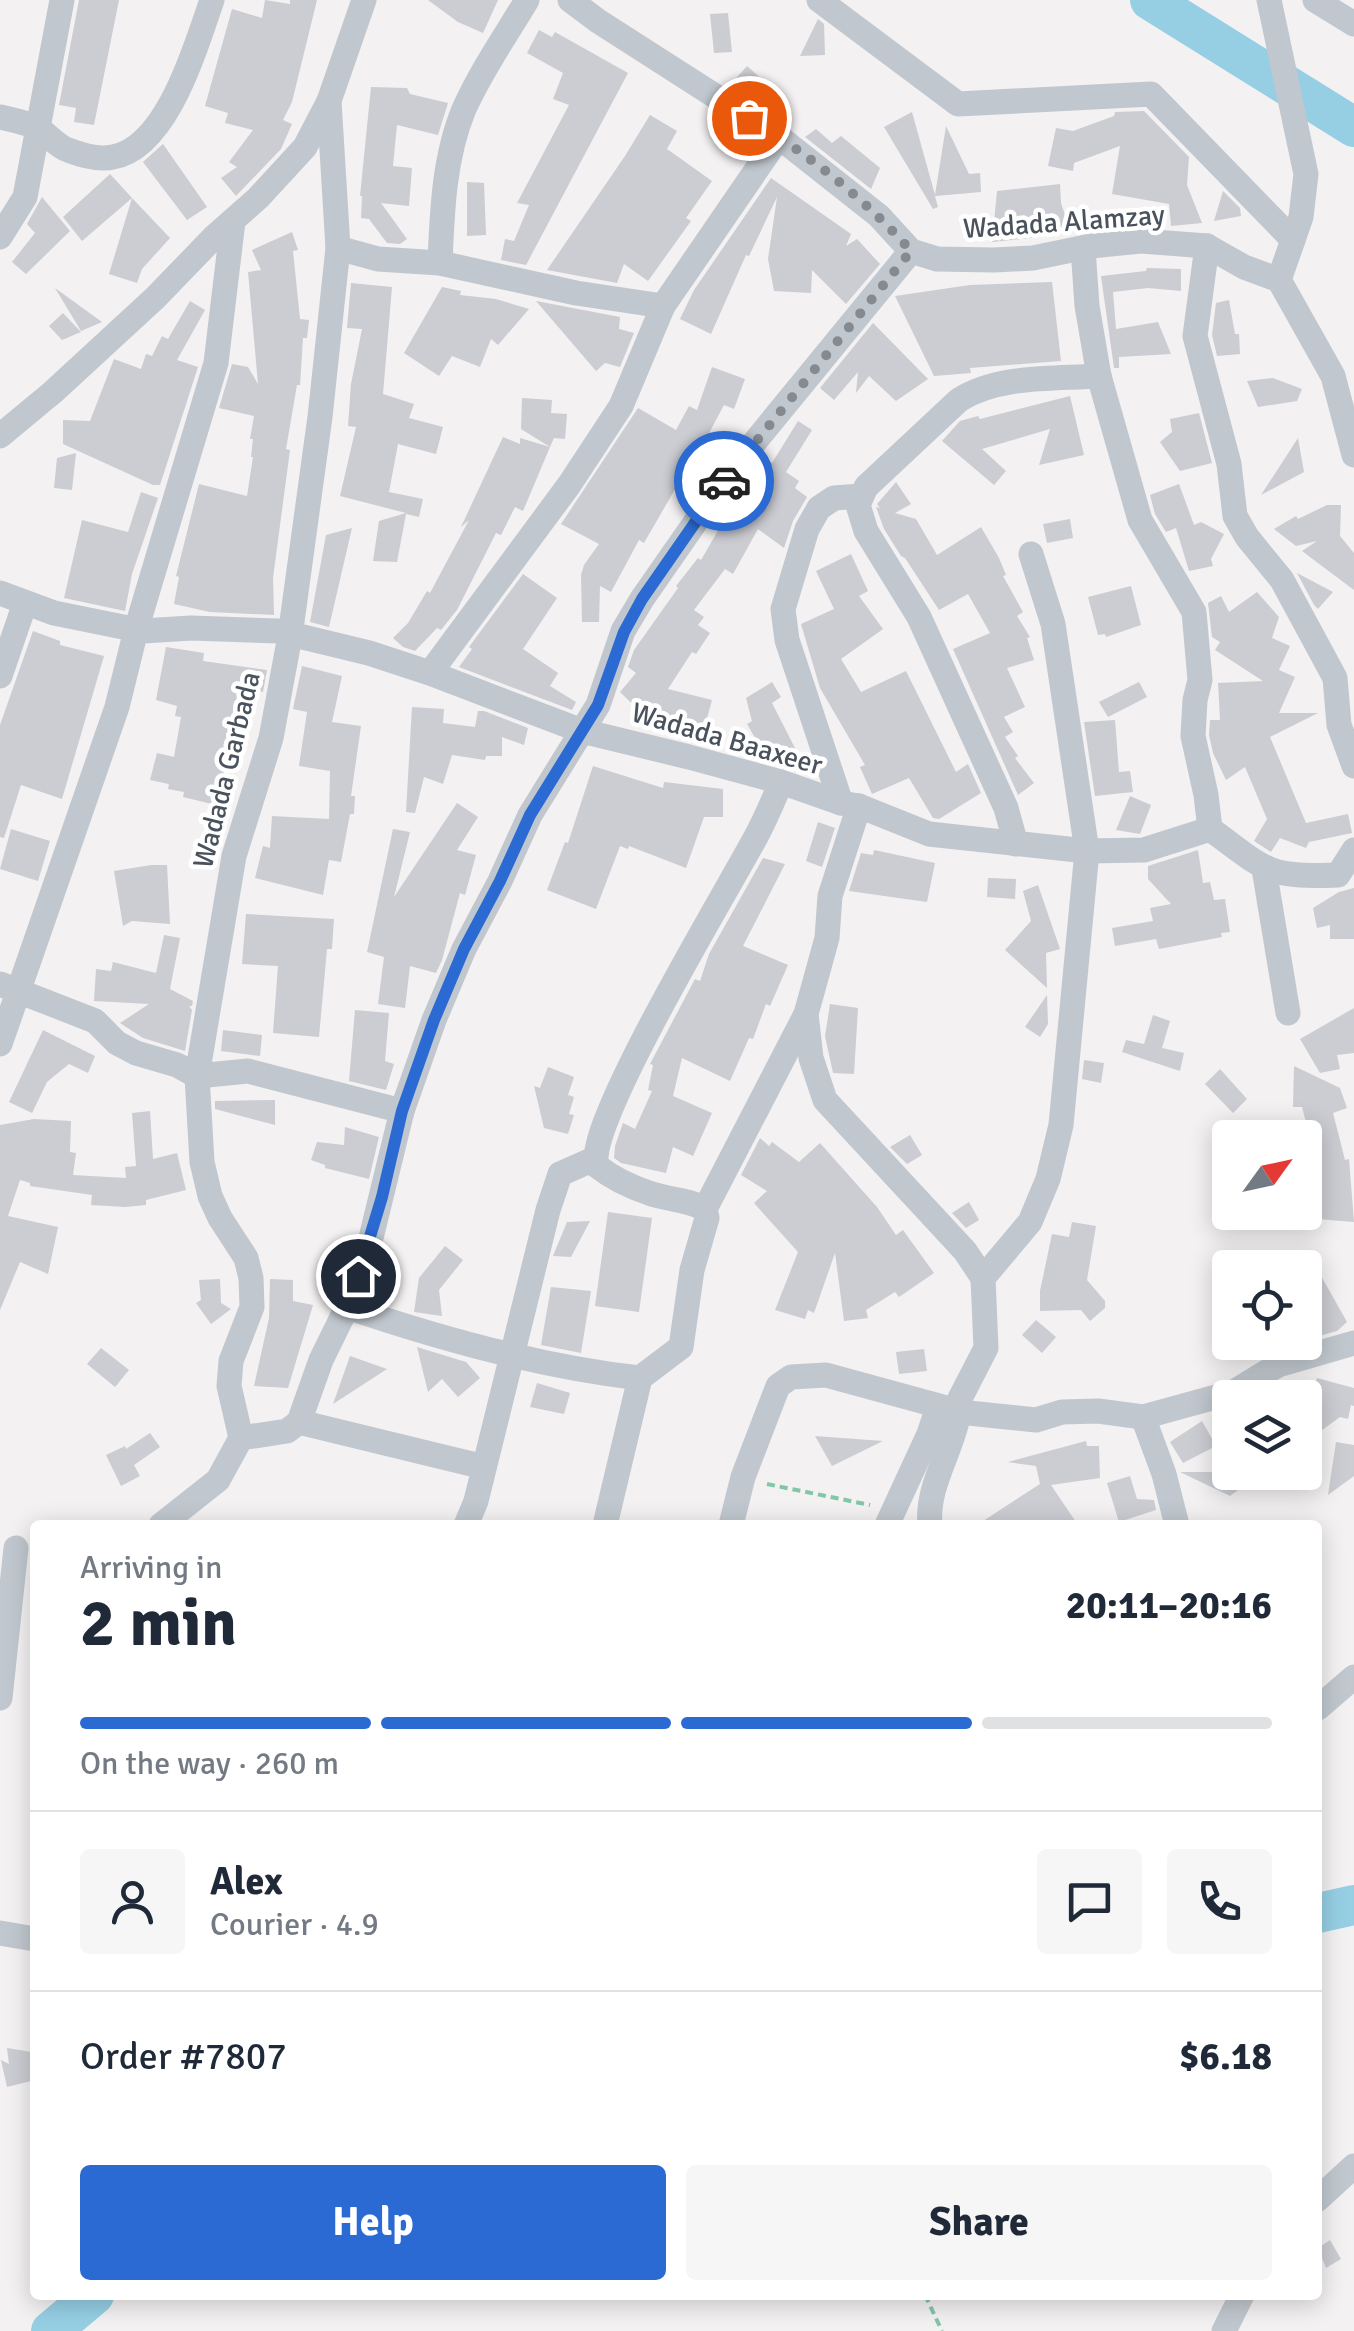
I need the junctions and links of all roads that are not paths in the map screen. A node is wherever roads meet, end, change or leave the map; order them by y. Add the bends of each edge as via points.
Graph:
1 (62, 0) edge
2 (212, 0) edge
3 (364, 0) edge
4 (528, 0) edge
5 (570, 0) edge
6 (819, 0) edge
7 (1269, 0) edge
8 (1315, 0) edge
9 (1354, 24) edge
10 (329, 101) junction
11 (0, 117) edge
12 (36, 128) junction
13 (779, 137) junction
14 (233, 221) junction
15 (0, 237) edge
16 (1293, 240) junction
17 (1206, 246) junction
18 (338, 248) junction
19 (1082, 248) junction
20 (911, 251) junction
21 (440, 263) junction
22 (1279, 280) junction
23 (663, 306) junction
24 (1099, 376) junction
25 (0, 436) edge
26 (1354, 455) edge
27 (860, 496) junction
28 (1031, 554) dead end
29 (0, 593) edge
30 (25, 603) junction
31 (136, 630) junction
32 (290, 636) junction
33 (430, 672) junction
34 (0, 676) edge
35 (582, 731) junction
36 (1354, 766) edge
37 (781, 782) junction
38 (850, 804) junction
39 (1210, 829) junction
40 (1016, 844) junction
41 (1354, 850) edge
42 (1087, 851) junction
43 (1264, 869) junction
44 (10, 987) edge
45 (1288, 1013) dead end
46 (806, 1014) junction
47 (0, 1044) edge
48 (196, 1076) junction
49 (402, 1111) junction
50 (594, 1159) junction
51 (705, 1209) junction
52 (983, 1278) junction
53 (346, 1308) junction
54 (1354, 1343) edge
55 (514, 1353) junction
56 (640, 1378) junction
57 (950, 1410) junction
58 (1143, 1417) junction
59 (299, 1422) junction
60 (242, 1438) junction
61 (484, 1467) junction
62 (892, 1517) edge
63 (167, 1520) edge
64 (468, 1520) edge
65 (607, 1520) edge
66 (732, 1520) edge
67 (930, 1520) edge
68 (1175, 1520) edge
69 (17, 1547) edge
70 (1354, 1677) edge
71 (0, 1698) edge
72 (1322, 1705) edge
73 (0, 1932) edge
74 (30, 1938) edge
75 (1354, 2166) edge
76 (1322, 2194) edge
77 (1240, 2300) edge
78 (1224, 2331) edge

1 - 12 street
2 - 12 street via 182,79 159,124 140,144 99,157 64,149
3 - 10 street
4 - 21 street via 459,125 442,209
5 - 13 street
6 - 16 street via 958,104 1151,94
7 - 16 street via 1306,174
8 - 9 street
10 - 14 street via 304,146
10 - 18 street, Wadada Garbada
11 - 12 street
12 - 15 street via 24,197
13 - 20 street via 879,216
13 - 23 street
14 - 25 street
14 - 31 street via 216,362
16 - 22 street
17 - 19 street, Wadada Alamzay via 1141,242
17 - 22 street, Wadada Alamzay
17 - 36 street via 1196,336 1229,464 1235,516 1282,580 1335,678 1338,725
18 - 21 street via 378,259
18 - 32 street, Wadada Garbada
19 - 20 street, Wadada Alamzay via 994,260
19 - 24 street
20 - 35 street via 731,471 642,599
21 - 23 street
22 - 26 street via 1333,376
23 - 33 street via 621,406
24 - 27 street via 973,391
24 - 39 street via 1140,520 1194,612 1200,653 1193,736
27 - 38 street via 834,498 819,508 784,609 787,640
27 - 40 street via 866,531 919,617
28 - 42 street via 1053,624
29 - 30 street, Wadada Baaxeer
30 - 31 street, Wadada Baaxeer
30 - 34 street
31 - 32 street, Wadada Baaxeer via 236,628
31 - 44 street via 117,707
32 - 33 street, Wadada Baaxeer
32 - 48 street, Wadada Garbada via 271,738 234,856
33 - 35 street, Wadada Baaxeer
35 - 37 street, Wadada Baaxeer
35 - 49 street via 530,815 464,949
37 - 38 street, Wadada Baaxeer
37 - 50 street via 618,1094
38 - 40 street, Wadada Baaxeer via 929,834
38 - 46 street
39 - 42 street, Wadada Baaxeer via 1144,850
39 - 43 street
40 - 42 street, Wadada Baaxeer
41 - 43 street via 1338,874
42 - 52 street via 1061,1125 1048,1179 1030,1222
43 - 45 street
44 - 47 street
44 - 48 street via 94,1021 117,1043
46 - 51 street
46 - 52 street via 810,1058 825,1100
48 - 49 street via 248,1070
48 - 60 street, Wadada Garbada via 210,1196 246,1258 250,1278 252,1307 231,1362
49 - 53 street via 369,1246
50 - 51 street via 606,1174 648,1193
50 - 55 street via 560,1174
51 - 56 street via 681,1347
52 - 57 street via 986,1348
53 - 55 street
53 - 59 street
54 - 58 street via 1278,1365 1234,1392
55 - 56 street
55 - 61 street
56 - 65 street
57 - 58 street via 1036,1420 1062,1412
57 - 62 street
57 - 66 street via 826,1375 792,1377 778,1386
57 - 67 street via 956,1433 932,1494
58 - 68 street
59 - 60 street via 287,1431
59 - 61 street
60 - 63 street via 218,1480
61 - 64 street
69 - 71 street
70 - 72 street
73 - 74 street
75 - 76 street
77 - 78 street

